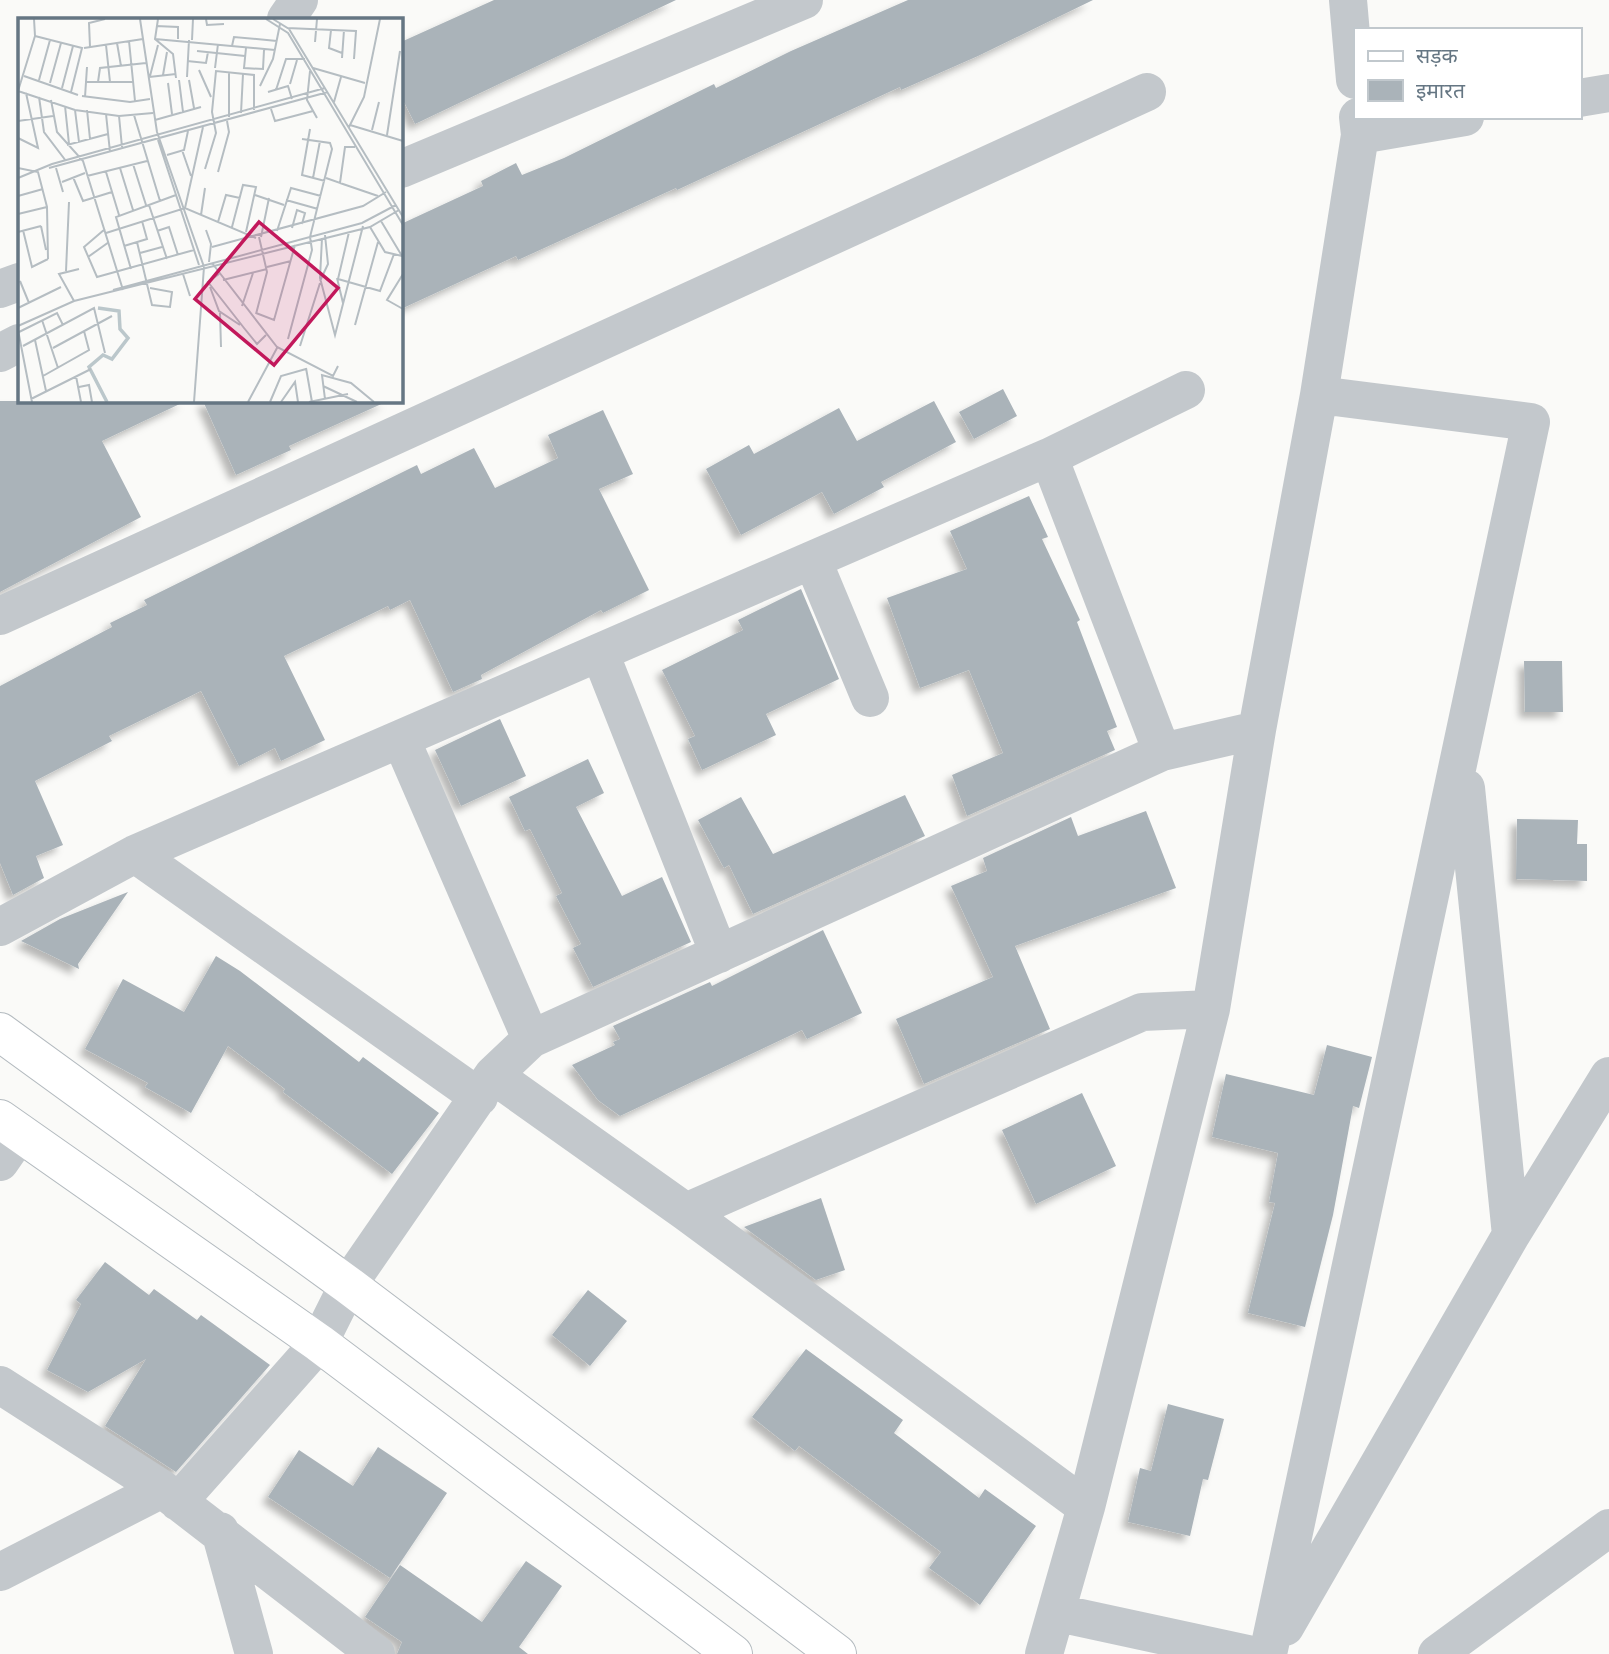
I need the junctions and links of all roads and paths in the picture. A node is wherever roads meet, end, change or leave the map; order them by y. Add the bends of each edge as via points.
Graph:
1 (299, 0) edge
2 (804, 0) edge
3 (1349, 0) edge
4 (287, 18) edge
5 (1354, 67) edge
6 (1147, 92) dead end
7 (1609, 93) edge
8 (1581, 98) edge
9 (1441, 119) edge
10 (1359, 126) edge
11 (402, 169) edge
12 (18, 282) edge
13 (0, 289) edge
14 (18, 344) edge
15 (0, 353) edge
16 (1186, 390) dead end
17 (1319, 395) junction
18 (1049, 457) junction
19 (813, 561) junction
20 (0, 616) edge
21 (600, 653) junction
22 (870, 698) dead end
23 (1257, 730) junction
24 (401, 739) junction
25 (1463, 751) junction
26 (1161, 752) junction
27 (135, 853) junction
28 (0, 927) edge
29 (719, 954) junction
30 (1211, 1009) junction
31 (0, 1032) edge
32 (531, 1039) junction
33 (1609, 1076) edge
34 (486, 1086) junction
35 (7, 1138) edge
36 (686, 1212) junction
37 (1511, 1236) junction
38 (348, 1285) junction
39 (319, 1343) junction
40 (0, 1385) edge
41 (170, 1496) junction
42 (1086, 1507) junction
43 (1609, 1528) edge
44 (220, 1531) junction
45 (0, 1572) edge
46 (1058, 1613) junction
47 (254, 1654) edge
48 (376, 1654) edge
49 (733, 1654) edge
50 (837, 1654) edge
51 (1044, 1654) edge
52 (1248, 1654) edge
53 (1269, 1654) edge
54 (1437, 1654) edge

1 - 4 street
2 - 11 street
3 - 5 street
6 - 20 street
7 - 8 street
9 - 10 street
10 - 17 street
12 - 13 street
14 - 15 street
16 - 18 street
17 - 23 street
17 - 25 street via 1531,422
18 - 19 street
18 - 26 street
19 - 21 street
19 - 22 street
21 - 24 street
21 - 29 street
23 - 26 street
23 - 30 street
24 - 27 street
24 - 32 street
25 - 37 street
25 - 53 street
26 - 29 street
27 - 28 street
27 - 34 street
29 - 32 street
30 - 36 street via 1142,1012
30 - 42 street
31 - 38 street
32 - 34 street
33 - 37 street
34 - 36 street
34 - 38 street
35 - 39 street
36 - 42 street
37 - 53 street
38 - 39 street
38 - 50 street
39 - 41 street
39 - 49 street
40 - 41 street
41 - 44 street
41 - 45 street
42 - 46 street
43 - 54 street
44 - 47 street
44 - 48 street
46 - 51 street
46 - 52 street

